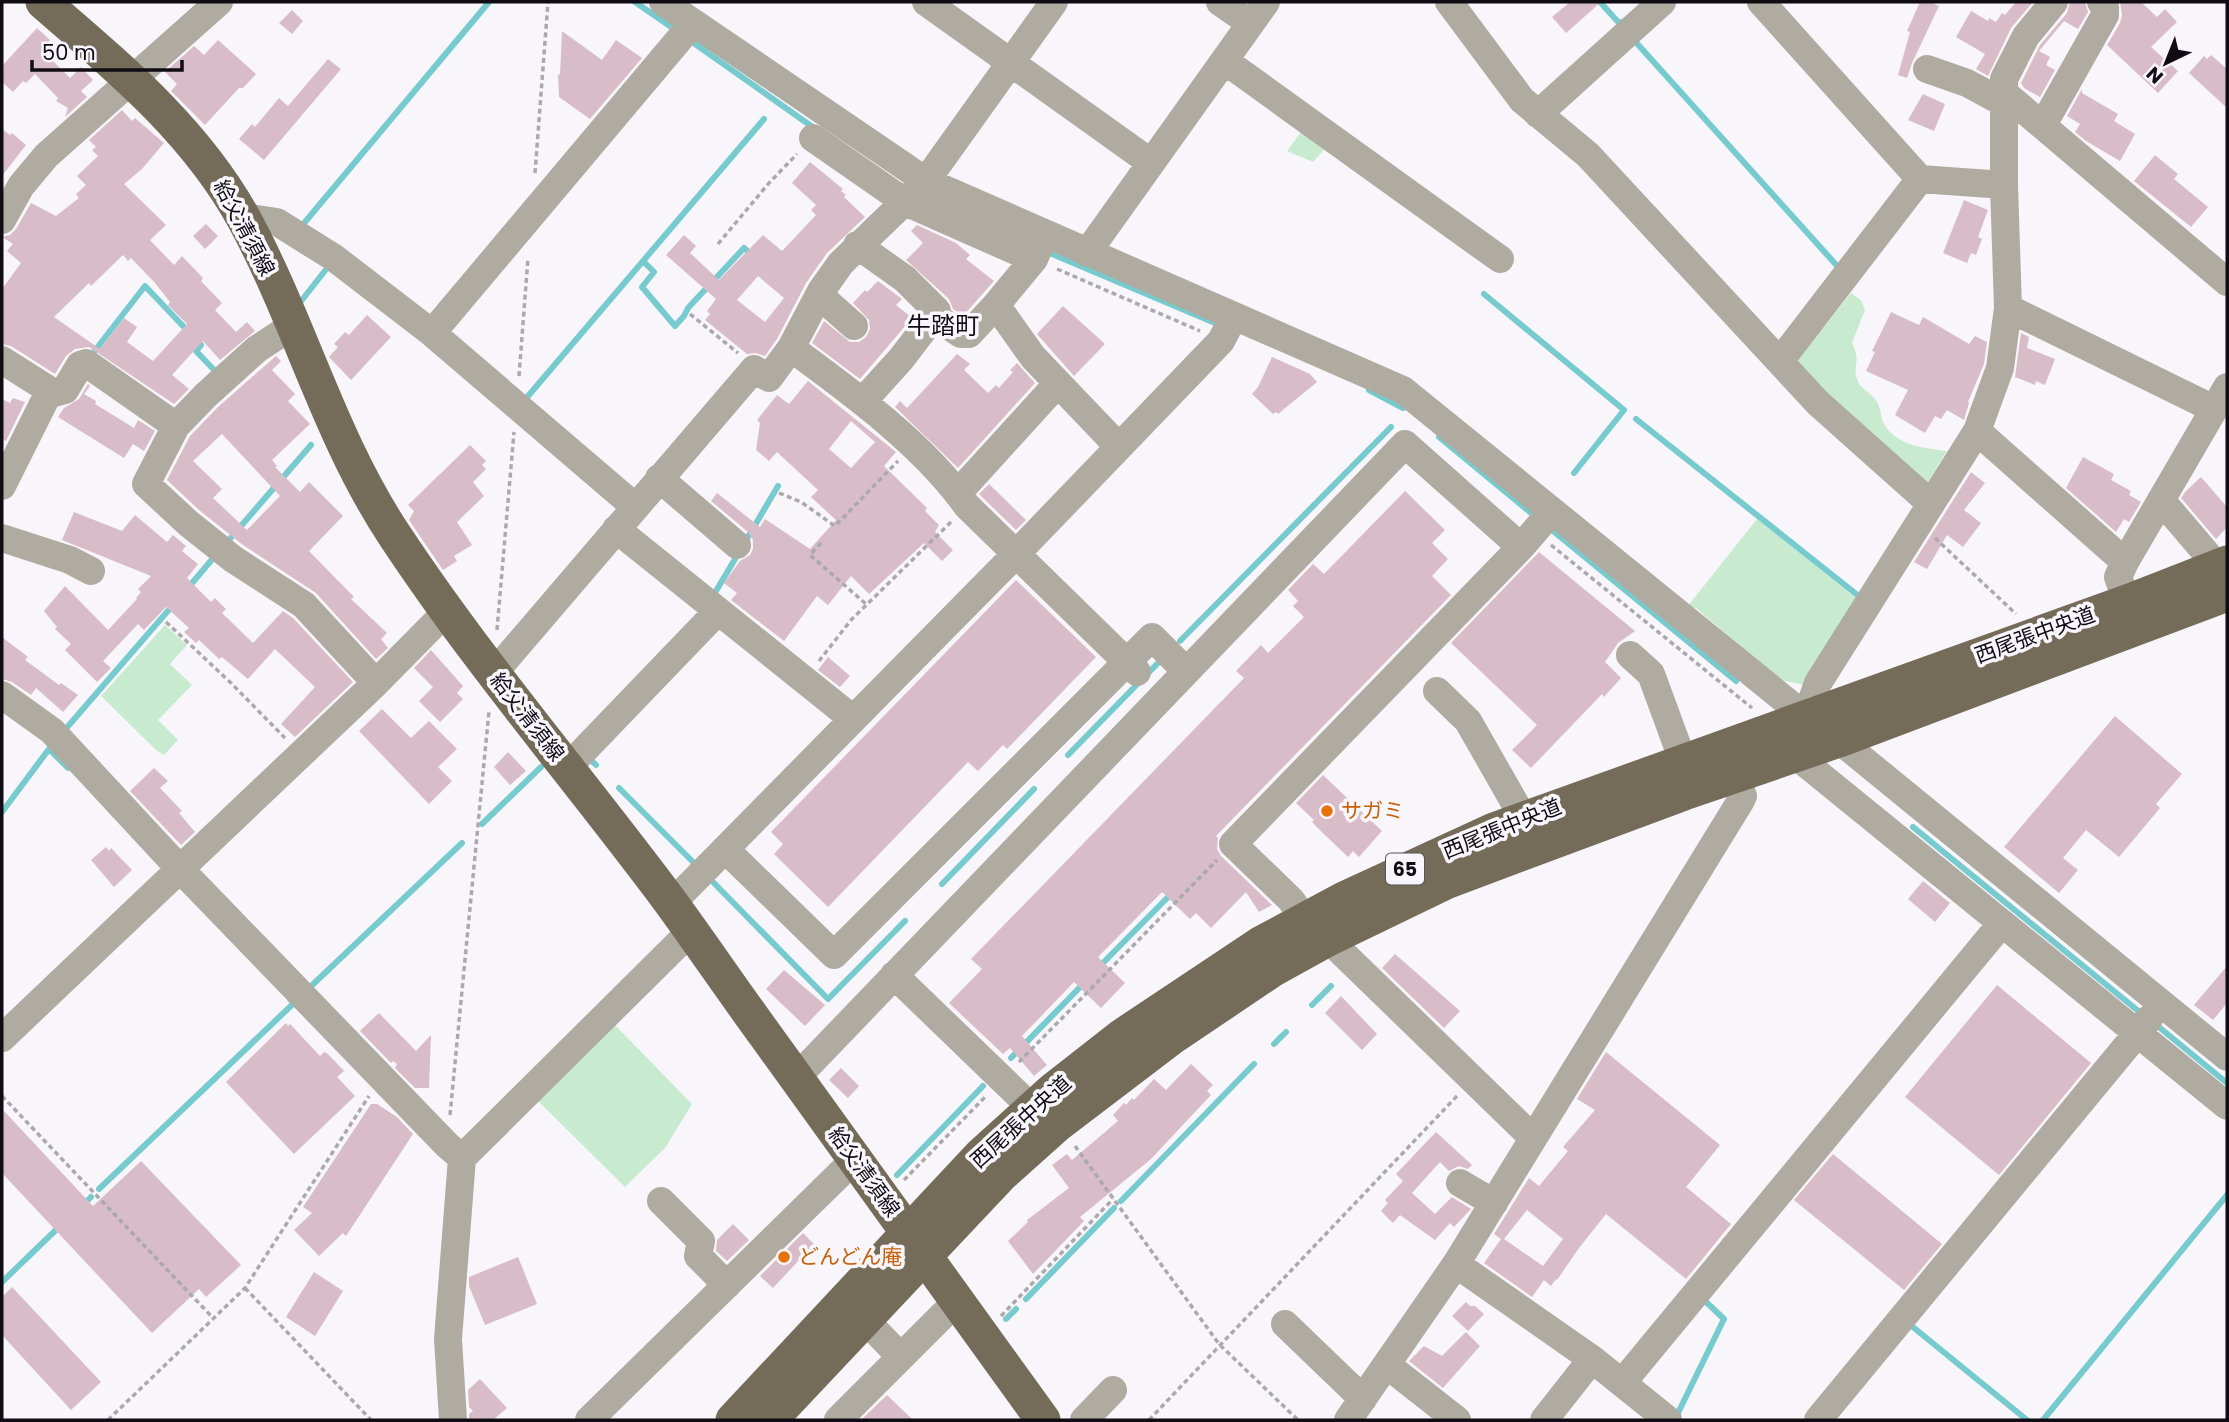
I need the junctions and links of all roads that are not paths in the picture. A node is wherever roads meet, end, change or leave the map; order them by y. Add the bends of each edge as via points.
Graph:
1 (43, 2) edge
2 (219, 2) edge
3 (663, 2) edge
4 (926, 2) edge
5 (1054, 2) edge
6 (1220, 2) edge
7 (1449, 2) edge
8 (1662, 2) edge
9 (1761, 2) edge
10 (2054, 2) edge
11 (2101, 2) edge
12 (1258, 13) edge
13 (686, 31) junction
14 (1225, 61) junction
15 (1011, 62) junction
16 (1927, 69) dead end
17 (131, 78) junction
18 (2004, 98) junction
19 (1538, 114) junction
20 (2043, 125) junction
21 (813, 138) road end
22 (1150, 162) junction
23 (1920, 179) junction
24 (2004, 185) junction
25 (915, 192) junction
26 (243, 218) junction
27 (2, 220) edge
28 (858, 245) junction
29 (1040, 247) junction
30 (1087, 253) junction
31 (1500, 260) dead end
32 (2227, 282) edge
33 (819, 295) junction
34 (996, 305) junction
35 (2008, 309) junction
36 (934, 316) junction
37 (292, 326) junction
38 (854, 326) dead end
39 (1227, 330) junction
40 (432, 333) junction
41 (791, 348) junction
42 (2, 360) edge
43 (1780, 360) junction
44 (1058, 383) junction
45 (50, 390) junction
46 (2221, 398) edge
47 (863, 401) junction
48 (176, 426) junction
49 (1977, 431) junction
50 (1119, 447) junction
51 (659, 478) junction
52 (2, 486) edge
53 (962, 500) junction
54 (2161, 500) junction
55 (634, 506) junction
56 (1924, 512) junction
57 (1539, 527) junction
58 (616, 529) junction
59 (2, 538) edge
60 (737, 544) dead end
61 (1016, 554) junction
62 (2125, 562) junction
63 (91, 571) dead end
64 (2224, 575) edge
65 (2127, 602) junction
66 (447, 611) junction
67 (717, 612) junction
68 (1630, 655) dead end
69 (1132, 667) junction
70 (1186, 671) junction
71 (493, 674) junction
72 (376, 682) junction
73 (1437, 691) dead end
74 (2, 695) edge
75 (1806, 717) junction
76 (853, 719) junction
77 (1839, 740) junction
78 (1796, 755) junction
79 (1684, 761) junction
80 (567, 768) junction
81 (1735, 775) junction
82 (1524, 819) junction
83 (725, 849) junction
84 (180, 869) junction
85 (671, 904) junction
86 (2002, 923) junction
87 (1316, 929) junction
88 (691, 932) junction
89 (894, 975) junction
90 (2150, 1018) junction
91 (2, 1038) edge
92 (2227, 1057) edge
93 (796, 1078) junction
94 (2227, 1105) edge
95 (1045, 1116) junction
96 (1533, 1138) junction
97 (462, 1158) junction
98 (855, 1159) junction
99 (1460, 1182) dead end
100 (661, 1201) dead end
101 (1494, 1203) junction
102 (916, 1245) junction
103 (1456, 1264) junction
104 (727, 1284) junction
105 (957, 1301) junction
106 (864, 1319) junction
107 (1285, 1324) dead end
108 (901, 1357) junction
109 (1592, 1359) junction
110 (1387, 1365) junction
111 (1622, 1383) junction
112 (1113, 1390) dead end
113 (1355, 1410) edge
114 (453, 1420) edge
115 (589, 1420) edge
116 (733, 1420) edge
117 (770, 1420) edge
118 (838, 1420) edge
119 (1043, 1420) edge
120 (1084, 1420) edge
121 (1457, 1420) edge
122 (1544, 1420) edge
123 (1668, 1420) edge
124 (1818, 1420) edge

1 - 17 main road, 給父清須線
2 - 17 street
3 - 13 street
4 - 15 street
5 - 15 street
6 - 12 street
7 - 19 street via 1522,100
8 - 19 street
9 - 23 street
10 - 18 street via 2026,36 2004,79
11 - 20 street via 2105,15
12 - 14 street
13 - 25 street
13 - 40 street
14 - 22 street
14 - 31 street
15 - 22 street
15 - 25 street
16 - 18 street
17 - 26 main road, 給父清須線 via 179,127
17 - 27 street via 46,156 21,186
18 - 20 street
18 - 24 street
19 - 43 street via 1588,155
20 - 32 street
21 - 25 street
22 - 30 street
23 - 24 street
23 - 43 street
24 - 35 street
25 - 28 street
25 - 29 street
26 - 37 main road, 給父清須線
26 - 40 street via 276,222 333,257
28 - 33 street
28 - 36 street via 905,279 937,311
29 - 30 street
29 - 34 street
30 - 39 street
33 - 38 street
33 - 41 street
34 - 36 street via 969,334 961,334
34 - 44 street via 1033,358
35 - 46 street
35 - 49 street via 2000,368
36 - 47 street
37 - 48 street via 257,349
37 - 66 main road, 給父清須線 via 340,439 366,487
39 - 50 street
39 - 57 street via 1403,390
40 - 55 street
41 - 47 street
41 - 51 street via 769,378 754,369
42 - 45 street
43 - 56 street
44 - 50 street
44 - 53 street
45 - 48 street via 65,390 80,365 86,363
45 - 52 street
46 - 54 street
47 - 53 street via 949,481
48 - 72 street via 146,484 233,559 304,605
49 - 56 street
49 - 62 street
50 - 61 street
51 - 55 street
51 - 60 street
53 - 61 street
54 - 62 street
54 - 64 street
55 - 58 street
56 - 75 street via 1818,683
57 - 70 street via 1405,444
57 - 75 street
57 - 87 street via 1233,844
58 - 67 street
58 - 71 street
59 - 63 street
61 - 69 street
61 - 76 street
62 - 65 street via 2118,577
64 - 65 main road, 西尾張中央道 / 65
64 - 77 main road, 西尾張中央道 / 65
65 - 75 main road, 西尾張中央道 / 65
66 - 71 main road, 給父清須線
66 - 72 street
67 - 76 street
67 - 80 street
68 - 79 street via 1651,674
69 - 70 street via 1152,637
69 - 83 street via 834,955
70 - 89 street
71 - 80 main road, 給父清須線
72 - 84 street
73 - 82 street via 1468,720
74 - 84 street via 52,732
75 - 77 street
75 - 79 main road, 西尾張中央道 / 65
76 - 83 street
77 - 78 main road, 西尾張中央道 / 65
77 - 90 street
78 - 81 main road, 西尾張中央道 / 65
78 - 86 street
79 - 82 main road, 西尾張中央道 / 65
80 - 85 main road, 給父清須線
81 - 87 main road, 西尾張中央道 / 65
81 - 96 street via 1743,796
82 - 87 main road, 西尾張中央道 / 65 via 1414,865
83 - 85 street
84 - 91 street
84 - 97 street
85 - 88 main road, 給父清須線
86 - 90 street
86 - 111 street
87 - 95 main road, 西尾張中央道 / 65 via 1260,944 1200,981 1122,1036
87 - 96 street
88 - 93 main road, 給父清須線
88 - 97 street
89 - 93 street
89 - 95 street
90 - 92 street
90 - 94 street
90 - 124 street
93 - 98 main road, 給父清須線
95 - 102 main road, 西尾張中央道 / 65 via 981,1155
96 - 101 street
97 - 114 street via 448,1339
98 - 102 main road, 給父清須線
98 - 104 street
99 - 101 street
100 - 104 street via 701,1241 698,1256
101 - 103 street
102 - 105 main road, 給父清須線
102 - 106 main road, 西尾張中央道 / 65
102 - 116 main road, 西尾張中央道 / 65
103 - 109 street
103 - 110 street
104 - 115 street
105 - 108 street
105 - 119 main road, 給父清須線
106 - 108 street
106 - 117 main road, 西尾張中央道 / 65
107 - 113 street
108 - 118 street
109 - 111 street
109 - 122 street
110 - 113 street
110 - 121 street
111 - 123 street
112 - 120 street

